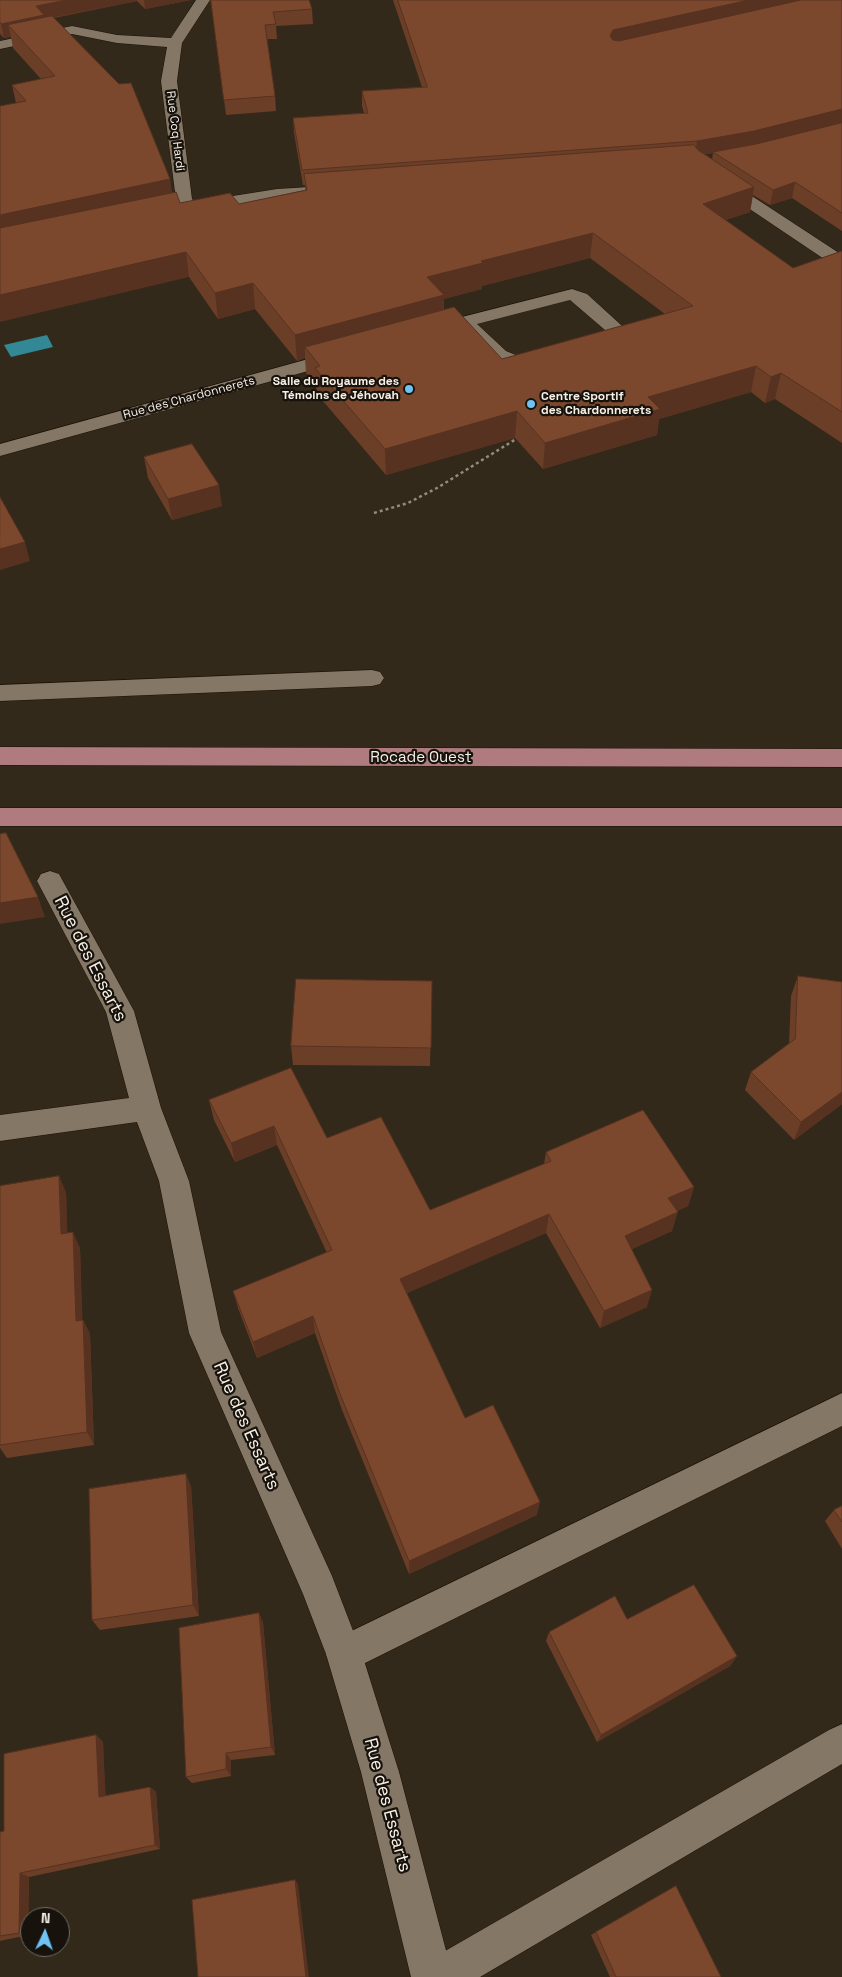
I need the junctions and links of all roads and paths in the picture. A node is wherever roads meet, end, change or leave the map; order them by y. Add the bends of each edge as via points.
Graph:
1 (204, 0) edge
2 (175, 43) junction
3 (0, 45) edge
4 (709, 175) edge
5 (346, 189) edge
6 (191, 208) junction
7 (172, 212) edge
8 (842, 263) edge
9 (457, 324) joint
10 (357, 351) edge
11 (516, 439) edge
12 (0, 450) edge
13 (374, 513) dead end
14 (372, 678) dead end
15 (0, 693) edge
16 (0, 756) edge
17 (842, 758) edge
18 (0, 817) edge
19 (842, 817) edge
20 (50, 881) dead end
21 (146, 1108) junction
22 (0, 1128) edge
23 (842, 1409) edge
24 (344, 1654) junction
25 (842, 1744) edge
26 (432, 1977) edge
27 (441, 1977) edge

1 - 2 street, Rue Coq Hardi
2 - 3 street via 117,39 72,30
2 - 6 street, Rue Coq Hardi via 169,81 184,200
4 - 8 street
5 - 6 street via 278,194
6 - 7 street
9 - 9 street via 572,294 581,298 614,329 606,339 515,364
10 - 12 street, Rue des Chardonnerets
11 - 13 path via 416,500
14 - 15 street
16 - 17 main road, Rocade Ouest
18 - 19 main road
20 - 21 street, Rue des Essarts via 120,1011
21 - 22 street
21 - 24 street, Rue des Essarts via 174,1181 205,1333 319,1589
23 - 24 street
24 - 26 street, Rue des Essarts via 380,1772
25 - 27 street

